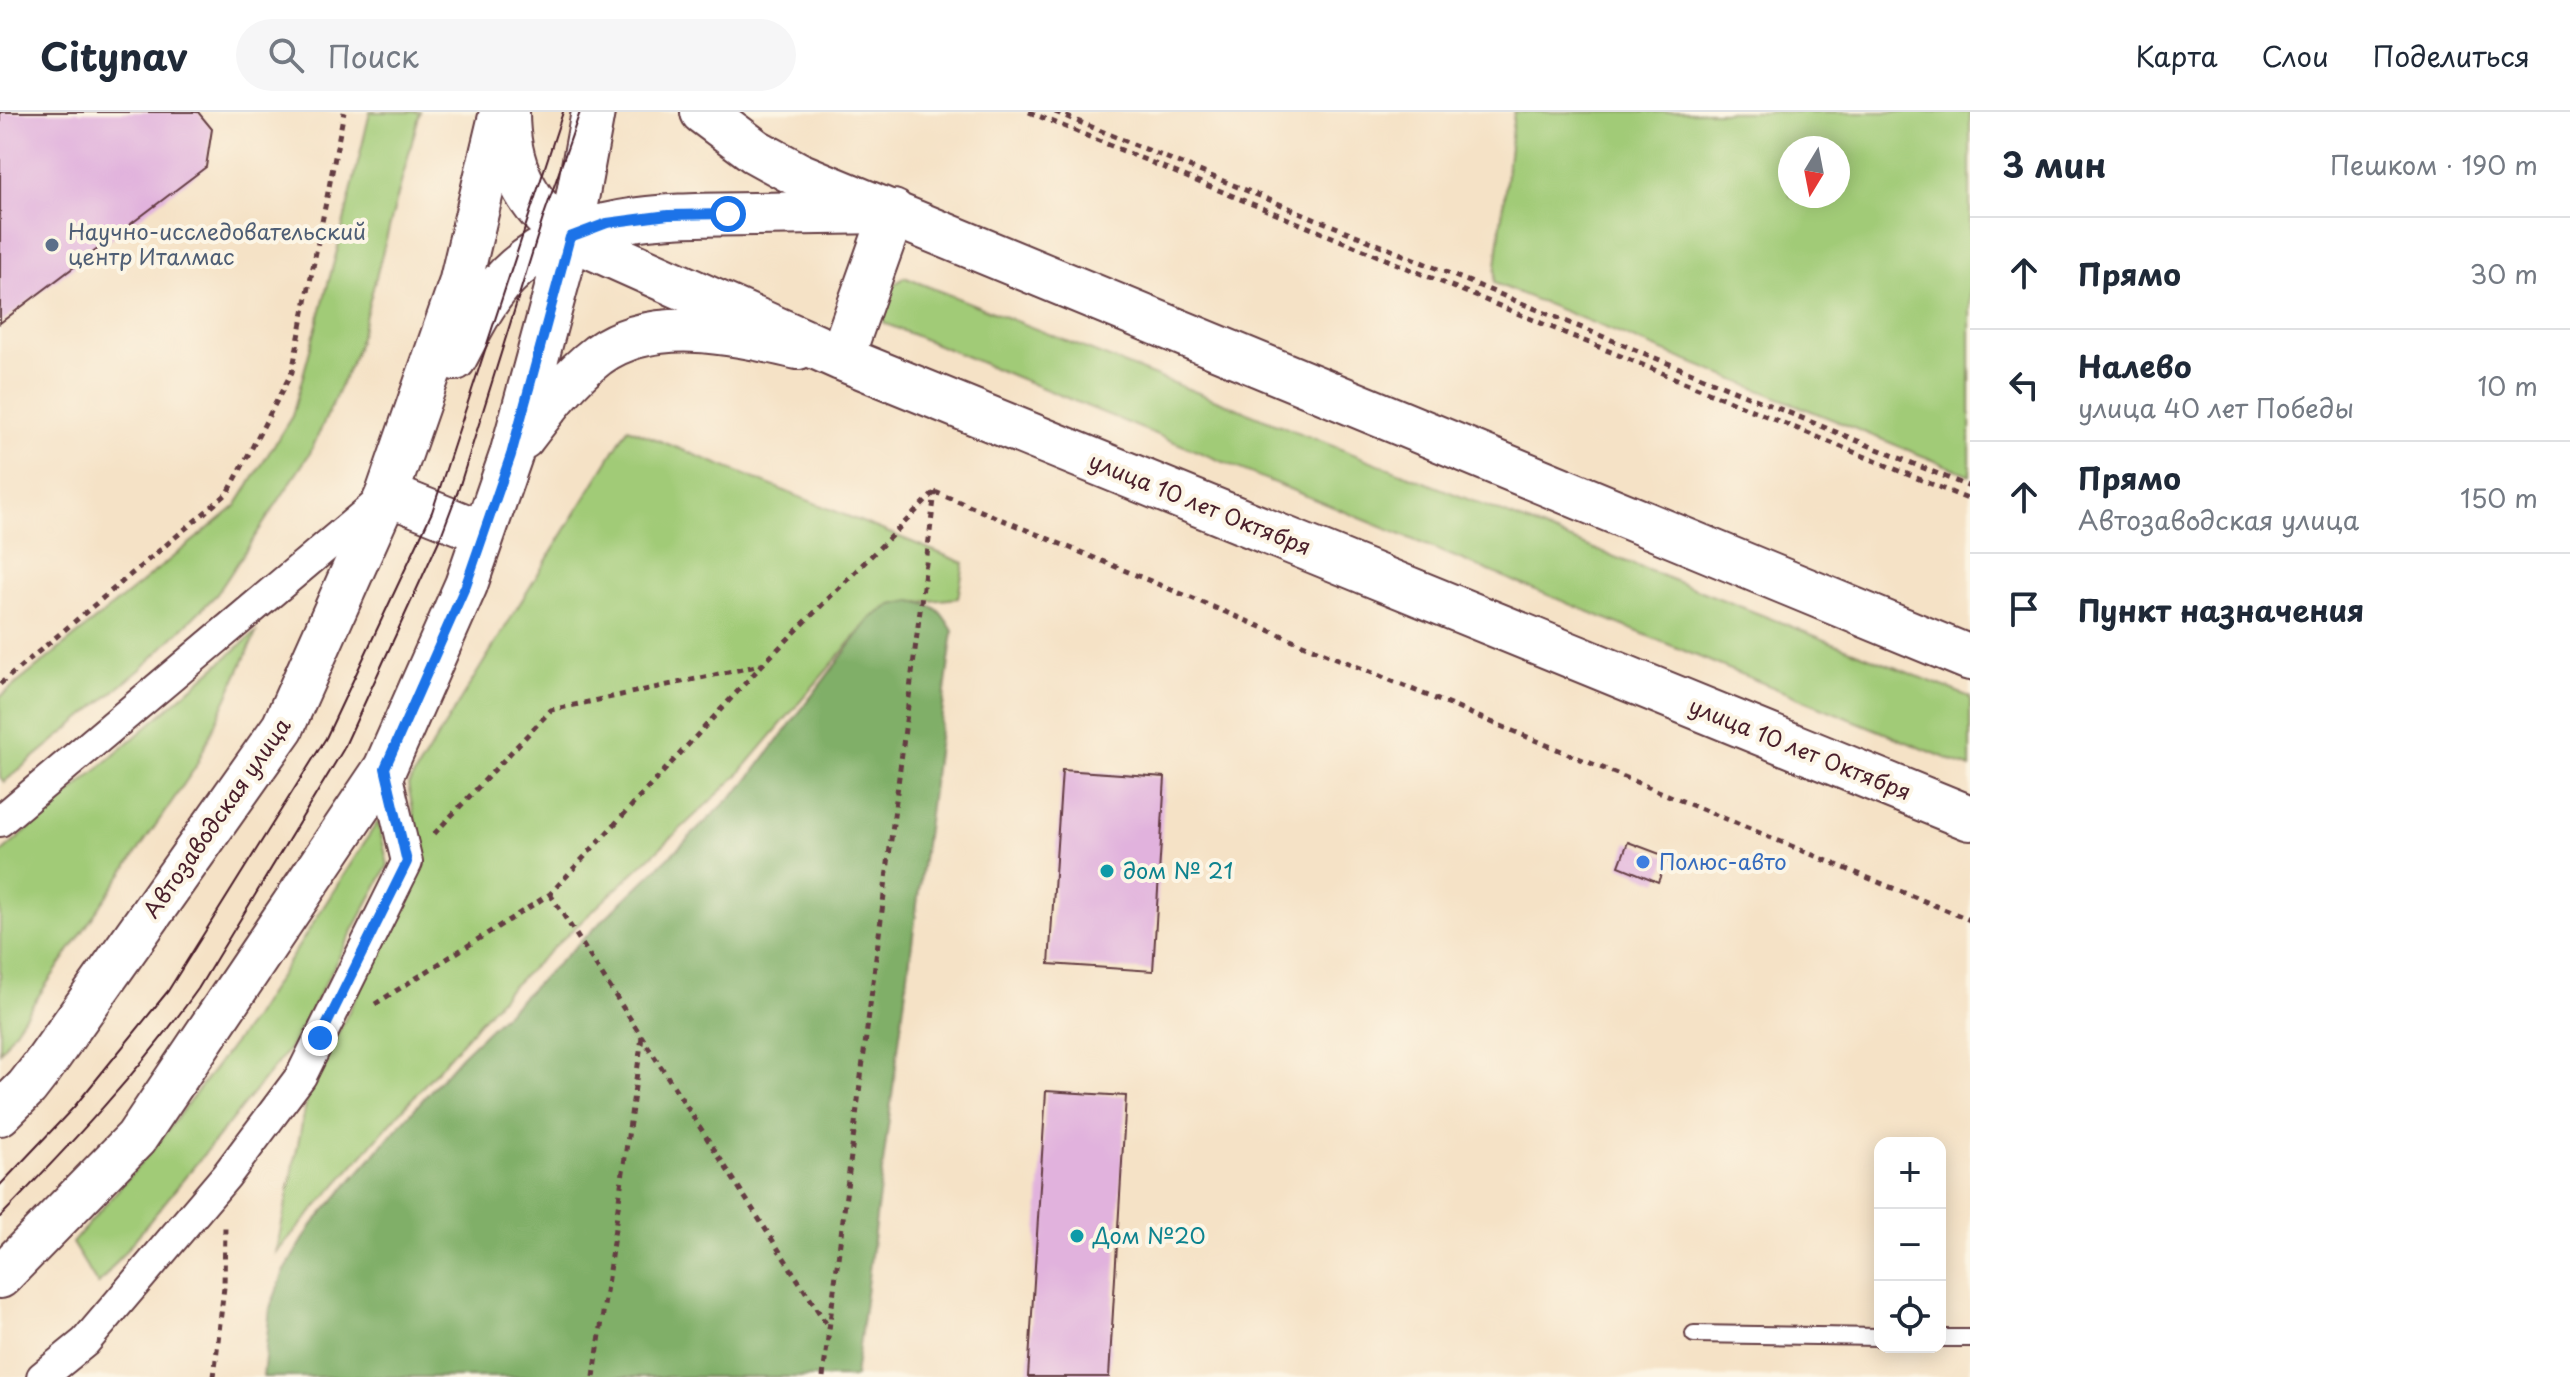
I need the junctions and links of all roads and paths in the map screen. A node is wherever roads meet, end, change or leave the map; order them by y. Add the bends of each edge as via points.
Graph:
1 (344, 112) edge
2 (504, 112) edge
3 (593, 112) edge
4 (703, 112) edge
5 (1029, 112) edge
6 (1055, 112) edge
7 (893, 212) junction
8 (570, 237) junction
9 (841, 358) junction
10 (511, 455) junction
11 (1970, 487) edge
12 (935, 492) junction
13 (387, 494) junction
14 (1970, 500) edge
15 (484, 533) junction
16 (1970, 658) edge
17 (762, 665) junction
18 (0, 684) edge
19 (385, 768) junction
20 (1970, 818) edge
21 (0, 821) edge
22 (407, 862) junction
23 (550, 894) junction
24 (1970, 920) edge
25 (374, 1004) dead end
26 (642, 1037) junction
27 (0, 1114) edge
28 (226, 1176) junction
29 (0, 1277) edge
30 (829, 1329) junction
31 (1694, 1334) dead end
32 (1874, 1337) edge
33 (1946, 1338) edge
34 (1970, 1338) edge
35 (42, 1377) edge
36 (214, 1377) edge
37 (594, 1377) edge
38 (823, 1377) edge

1 - 18 path via 292,372 228,493
2 - 8 main road, улица 10 лет Октября via 523,190
2 - 13 main road, Автозаводская улица via 460,284
3 - 8 main road
4 - 7 main road via 777,163
5 - 14 path
6 - 11 path
7 - 8 main road via 668,215 607,223
7 - 9 main road
7 - 16 main road
8 - 9 main road, улица 10 лет Октября
8 - 10 main road
8 - 13 main road via 524,261 489,298
9 - 10 main road via 702,332 664,331 628,340 577,374
9 - 20 main road, улица 10 лет Октября
10 - 15 main road
12 - 17 path
12 - 24 path
12 - 30 path
13 - 15 main road
13 - 21 street
13 - 27 main road, Автозаводская улица via 283,727 41,1069
15 - 19 main road
17 - 22 path via 551,710
17 - 23 path
19 - 22 street
19 - 29 main road via 136,1138
22 - 28 street via 301,1076
23 - 25 path
23 - 26 path
26 - 30 path
26 - 37 path
28 - 35 street via 85,1342
28 - 36 path via 224,1287
30 - 38 path
31 - 32 lane
33 - 34 lane

